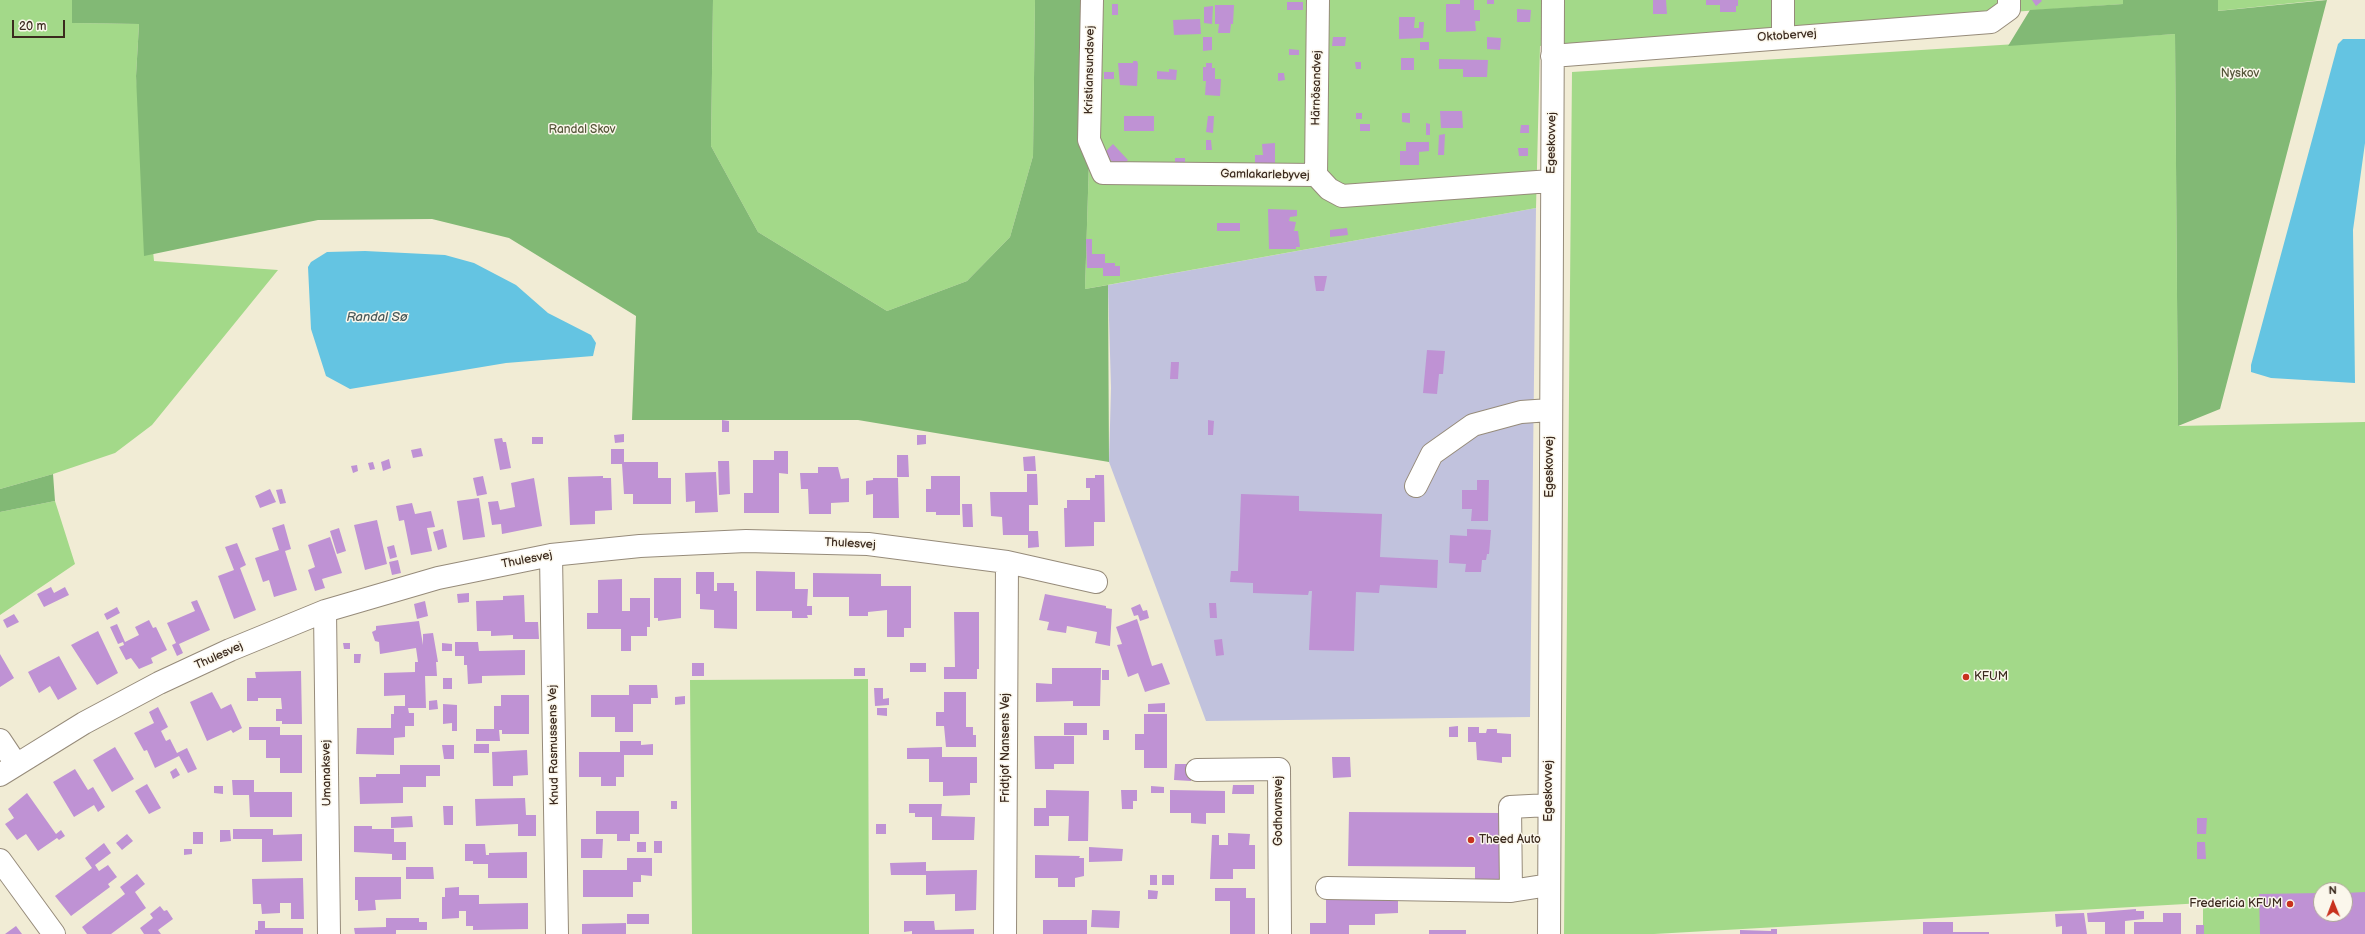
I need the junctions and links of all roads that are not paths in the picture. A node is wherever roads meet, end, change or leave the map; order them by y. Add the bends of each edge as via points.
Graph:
1 (1092, 0) edge
2 (1318, 0) edge
3 (1553, 0) edge
4 (1783, 0) edge
5 (2009, 0) edge
6 (1783, 36) junction
7 (1552, 56) junction
8 (1089, 140) joint
9 (1316, 175) junction
10 (1551, 180) junction
11 (1550, 410) junction
12 (1416, 486) dead end
13 (551, 555) junction
14 (1007, 562) junction
15 (1096, 582) dead end
16 (325, 611) junction
17 (0, 740) edge
18 (8, 769) edge
19 (1197, 770) dead end
20 (1549, 806) junction
21 (0, 860) edge
22 (1549, 885) junction
23 (1327, 888) dead end
24 (1511, 891) junction
25 (54, 934) edge
26 (329, 934) edge
27 (557, 934) edge
28 (1006, 934) edge
29 (1280, 934) edge
30 (1549, 934) edge

1 - 8 street, Kristiansundsvej
2 - 9 street, Härnösandvej
3 - 7 street, Egeskovvej
4 - 6 street
5 - 6 street, Oktobervej via 2009,8 1991,22
6 - 7 street, Oktobervej
7 - 10 street, Egeskovvej
8 - 9 street, Gamlakarlebyvej via 1103,173
9 - 10 street, Gamlakarlebyvej via 1329,189 1342,196
10 - 11 street, Egeskovvej
11 - 12 street via 1521,412 1473,425 1432,454
11 - 20 street, Egeskovvej
13 - 14 street, Thulesvej via 640,546 746,541 868,544
13 - 16 street, Thulesvej via 438,578
13 - 27 street, Knud Rasmussens Vej
14 - 15 street, Thulesvej
14 - 28 street, Fridtjof Nansens Vej
16 - 18 street, Thulesvej via 230,650 159,683 84,723
16 - 26 street, Umanaksvej
17 - 18 street
19 - 29 street, Godhavnsvej via 1279,769
20 - 22 street, Egeskovvej
20 - 24 street via 1510,807
21 - 25 street
22 - 24 street
22 - 30 street, Egeskovvej
23 - 24 street

